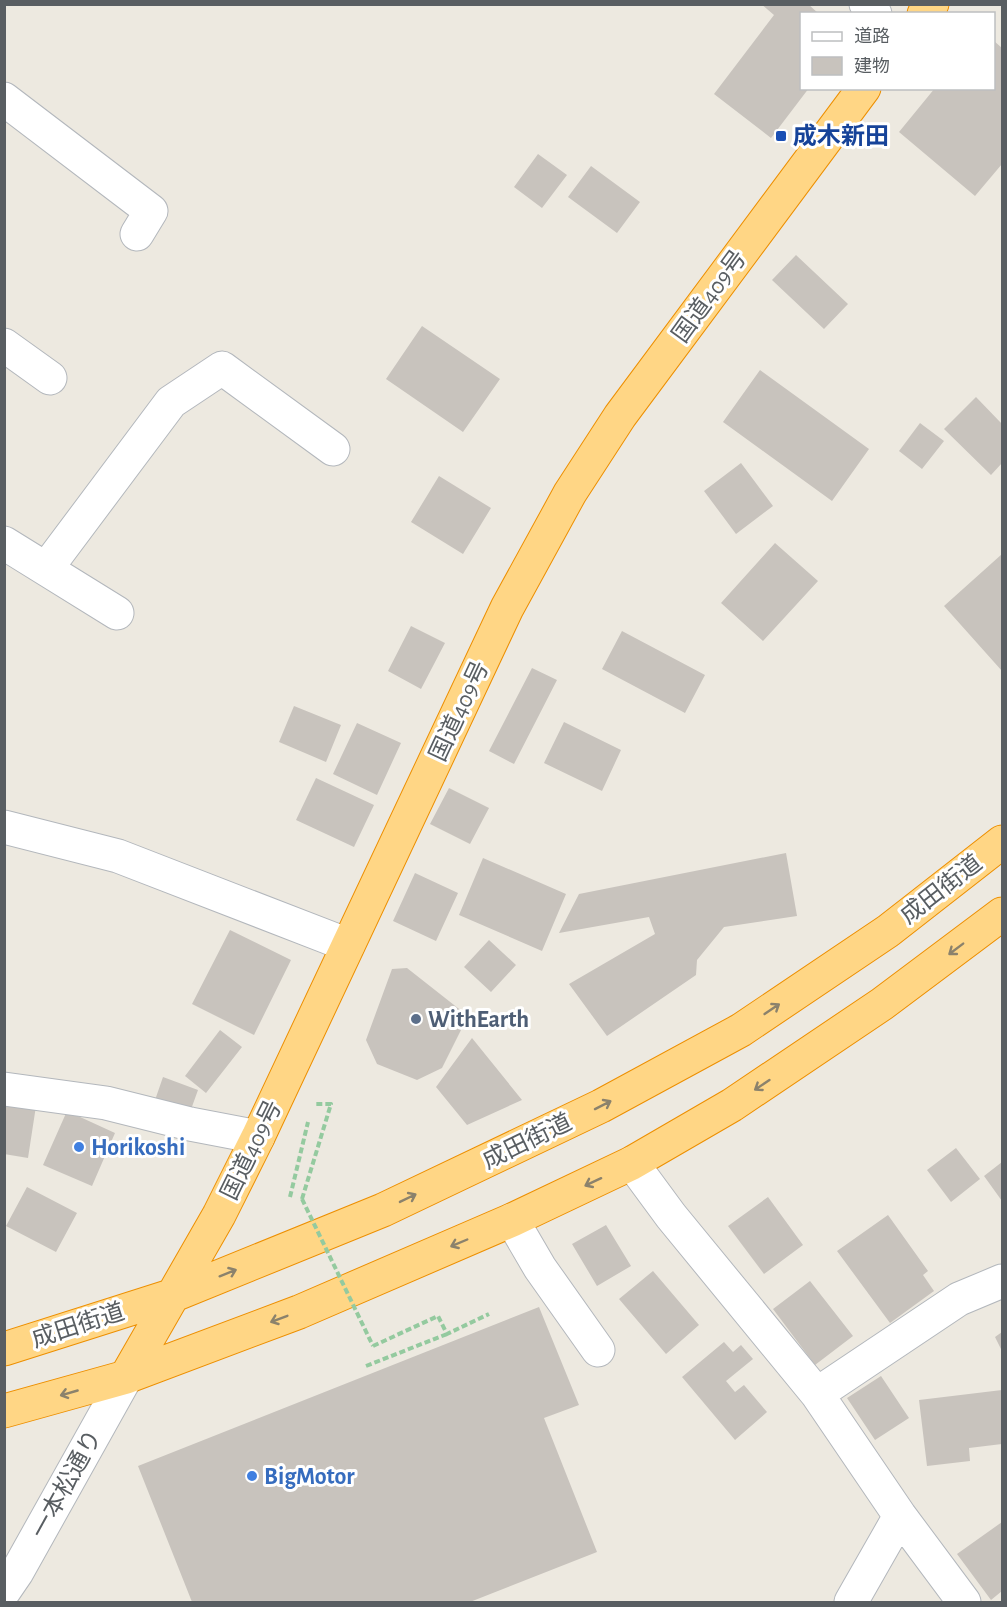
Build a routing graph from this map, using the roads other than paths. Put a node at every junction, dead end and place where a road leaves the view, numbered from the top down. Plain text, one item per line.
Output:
1 (863, 90) edge
2 (4, 99) edge
3 (137, 234) dead end
4 (4, 345) edge
5 (50, 378) dead end
6 (333, 449) dead end
7 (4, 543) edge
8 (46, 569) junction
9 (117, 613) dead end
10 (4, 827) edge
11 (1002, 842) edge
12 (1002, 914) edge
13 (348, 945) junction
14 (4, 1089) edge
15 (258, 1137) junction
16 (632, 1163) junction
17 (512, 1220) junction
18 (1002, 1281) edge
19 (174, 1295) junction
20 (4, 1349) edge
21 (598, 1350) dead end
22 (126, 1377) junction
23 (817, 1394) junction
24 (4, 1411) edge
25 (900, 1516) junction
26 (4, 1591) edge
27 (851, 1602) edge
28 (964, 1602) edge

1 - 13 highway, 国道409号
2 - 3 street
4 - 5 street
6 - 8 street
7 - 8 street
8 - 9 street
10 - 13 street
19 -> 11 highway, 成田街道
12 -> 16 highway
13 - 15 highway, 国道409号
14 - 15 street
15 - 19 highway, 国道409号
16 -> 17 highway
16 - 23 street
17 - 21 street
17 -> 22 highway
18 - 23 street
19 - 20 highway, 成田街道
19 - 22 highway, 国道409号
22 -> 24 highway
22 - 26 street, 一本松通り
23 - 25 street
25 - 27 street
25 - 28 street

